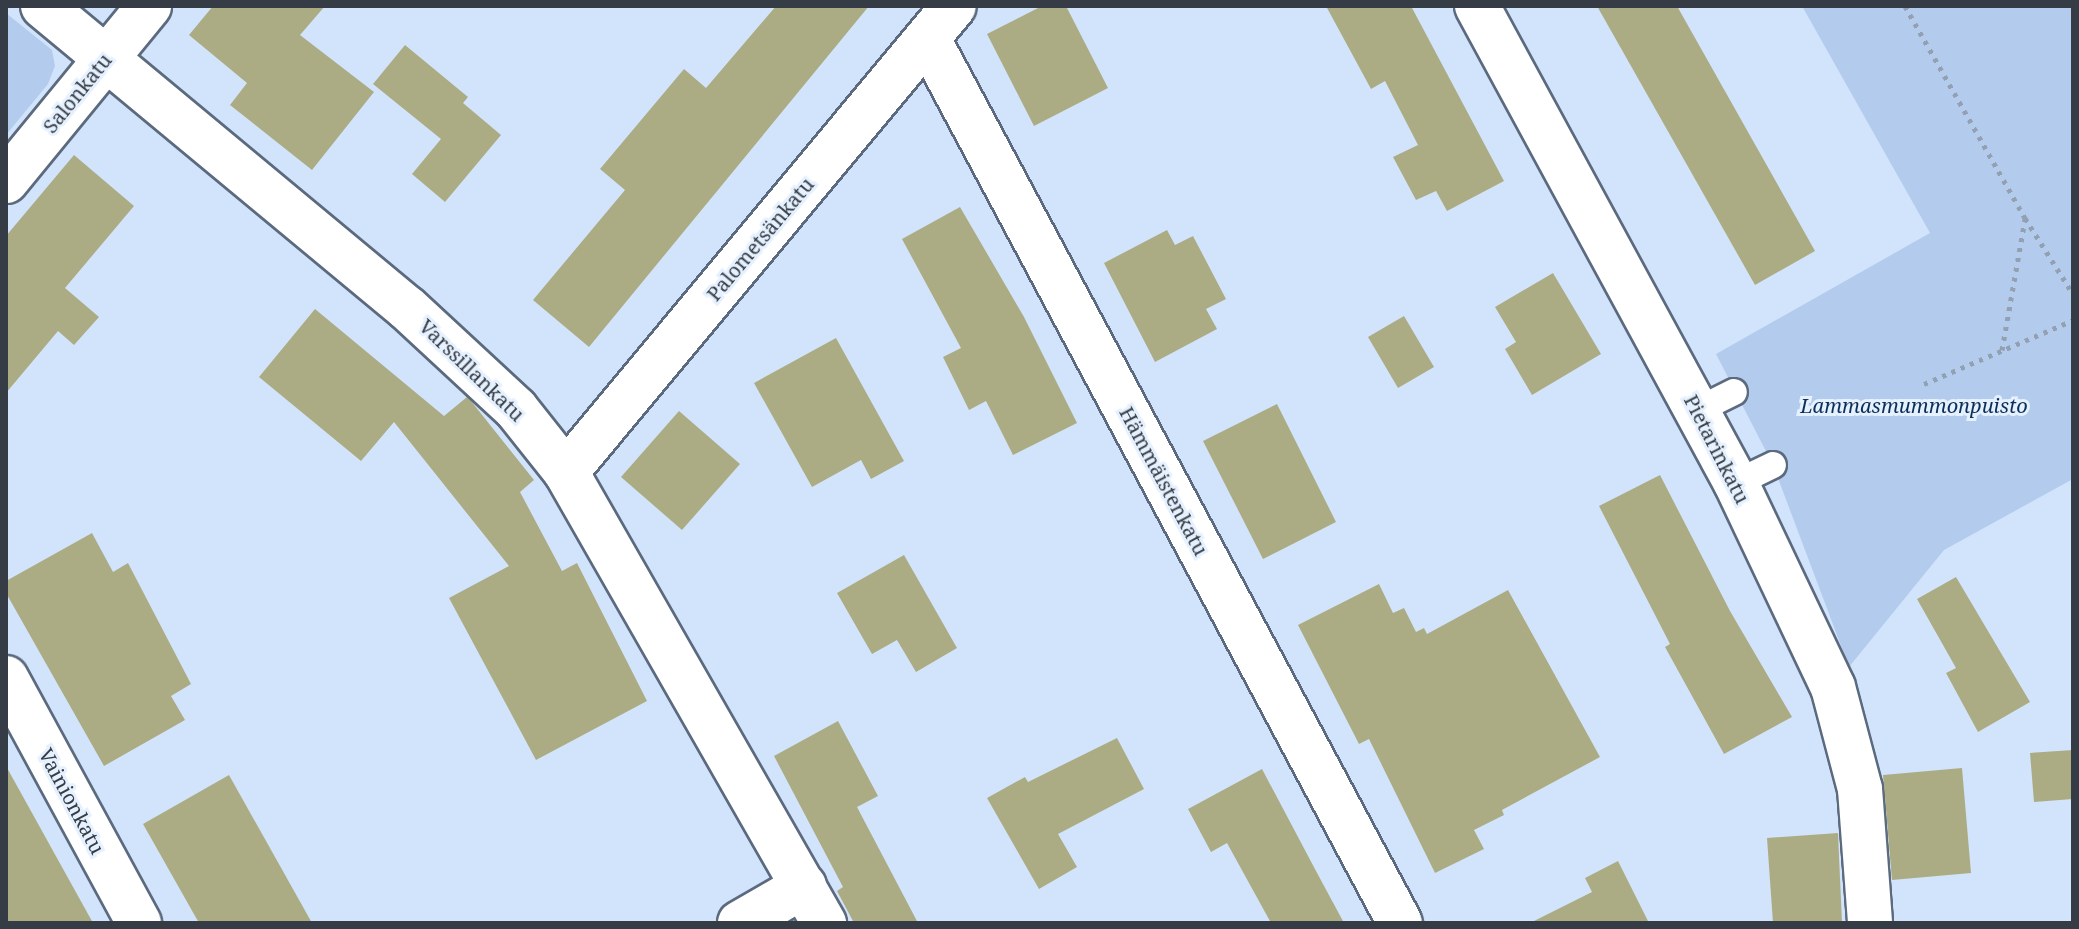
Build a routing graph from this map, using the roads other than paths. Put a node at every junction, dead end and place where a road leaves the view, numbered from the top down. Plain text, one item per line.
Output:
1 (43, 6) edge
2 (149, 6) edge
3 (1477, 6) edge
4 (941, 22) edge
5 (107, 56) junction
6 (6, 181) edge
7 (566, 472) junction
8 (6, 678) edge
9 (814, 904) edge
10 (139, 923) edge
11 (740, 923) edge
12 (1400, 923) edge
13 (1870, 923) edge

1 - 5 street, Varssillankatu
2 - 5 street, Salonkatu
3 - 13 street, Pietarinkatu
4 - 7 street, Palometsänkatu
4 - 12 street, Hämmäistenkatu
5 - 6 street, Salonkatu
5 - 7 street, Varssillankatu
7 - 9 street, Varssillankatu
8 - 10 street, Vainionkatu
9 - 11 street

